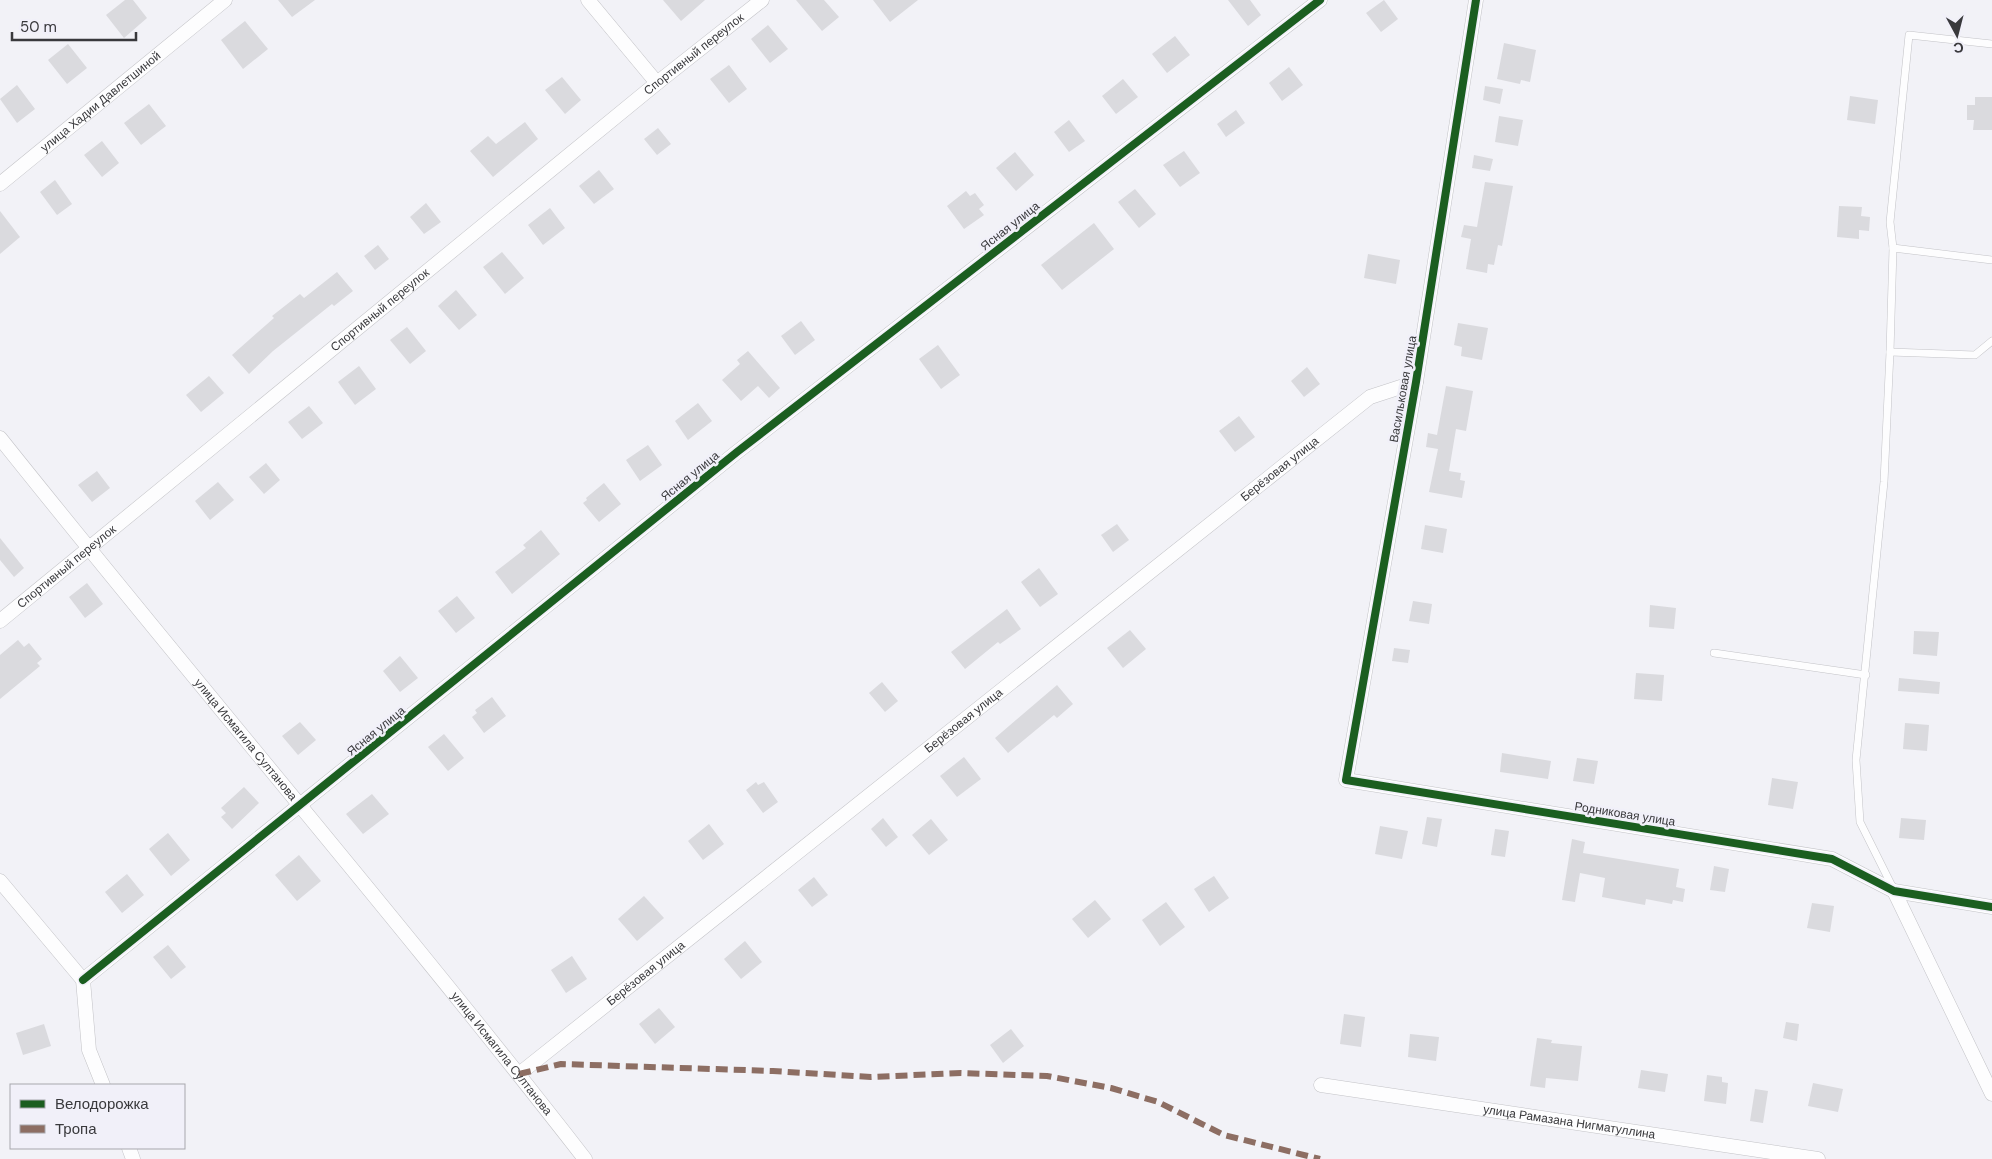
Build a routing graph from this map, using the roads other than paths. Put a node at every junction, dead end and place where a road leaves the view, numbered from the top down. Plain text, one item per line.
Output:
1 (225, 0) edge
2 (588, 0) edge
3 (762, 0) edge
4 (1320, 0) edge
5 (1476, 0) edge
6 (1992, 44) edge
7 (657, 83) junction
8 (0, 184) edge
9 (1892, 248) junction
10 (1992, 260) edge
11 (1992, 340) edge
12 (1890, 352) junction
13 (1416, 382) junction
14 (0, 438) edge
15 (88, 548) junction
16 (0, 621) edge
17 (1714, 653) dead end
18 (1866, 675) junction
19 (1346, 780) joint
20 (302, 806) junction
21 (0, 881) edge
22 (1894, 891) junction
23 (1992, 908) edge
24 (83, 980) junction
25 (519, 1074) junction
26 (103, 1084) edge
27 (1321, 1085) dead end
28 (1992, 1094) edge
29 (585, 1159) edge
30 (1818, 1159) edge

1 - 8 street, улица Хадии Давлетшиной
2 - 7 street
3 - 7 street, Спортивный переулок
4 - 20 street, Ясная улица
5 - 13 street, Васильковая улица
6 - 9 lane
7 - 15 street, Спортивный переулок
9 - 10 lane
9 - 12 lane
11 - 12 lane
12 - 18 lane
13 - 19 street, Васильковая улица
13 - 25 street, Берёзовая улица
14 - 15 street, улица Исмагила Султанова
15 - 16 street, Спортивный переулок
15 - 20 street, улица Исмагила Султанова
17 - 18 lane
18 - 22 lane
19 - 22 street, Родниковая улица
20 - 24 street, Ясная улица
20 - 25 street, улица Исмагила Султанова
21 - 24 street
22 - 23 street, Родниковая улица
22 - 28 street
24 - 26 street
25 - 29 street, улица Исмагила Султанова
27 - 30 street, улица Рамазана Нигматуллина

